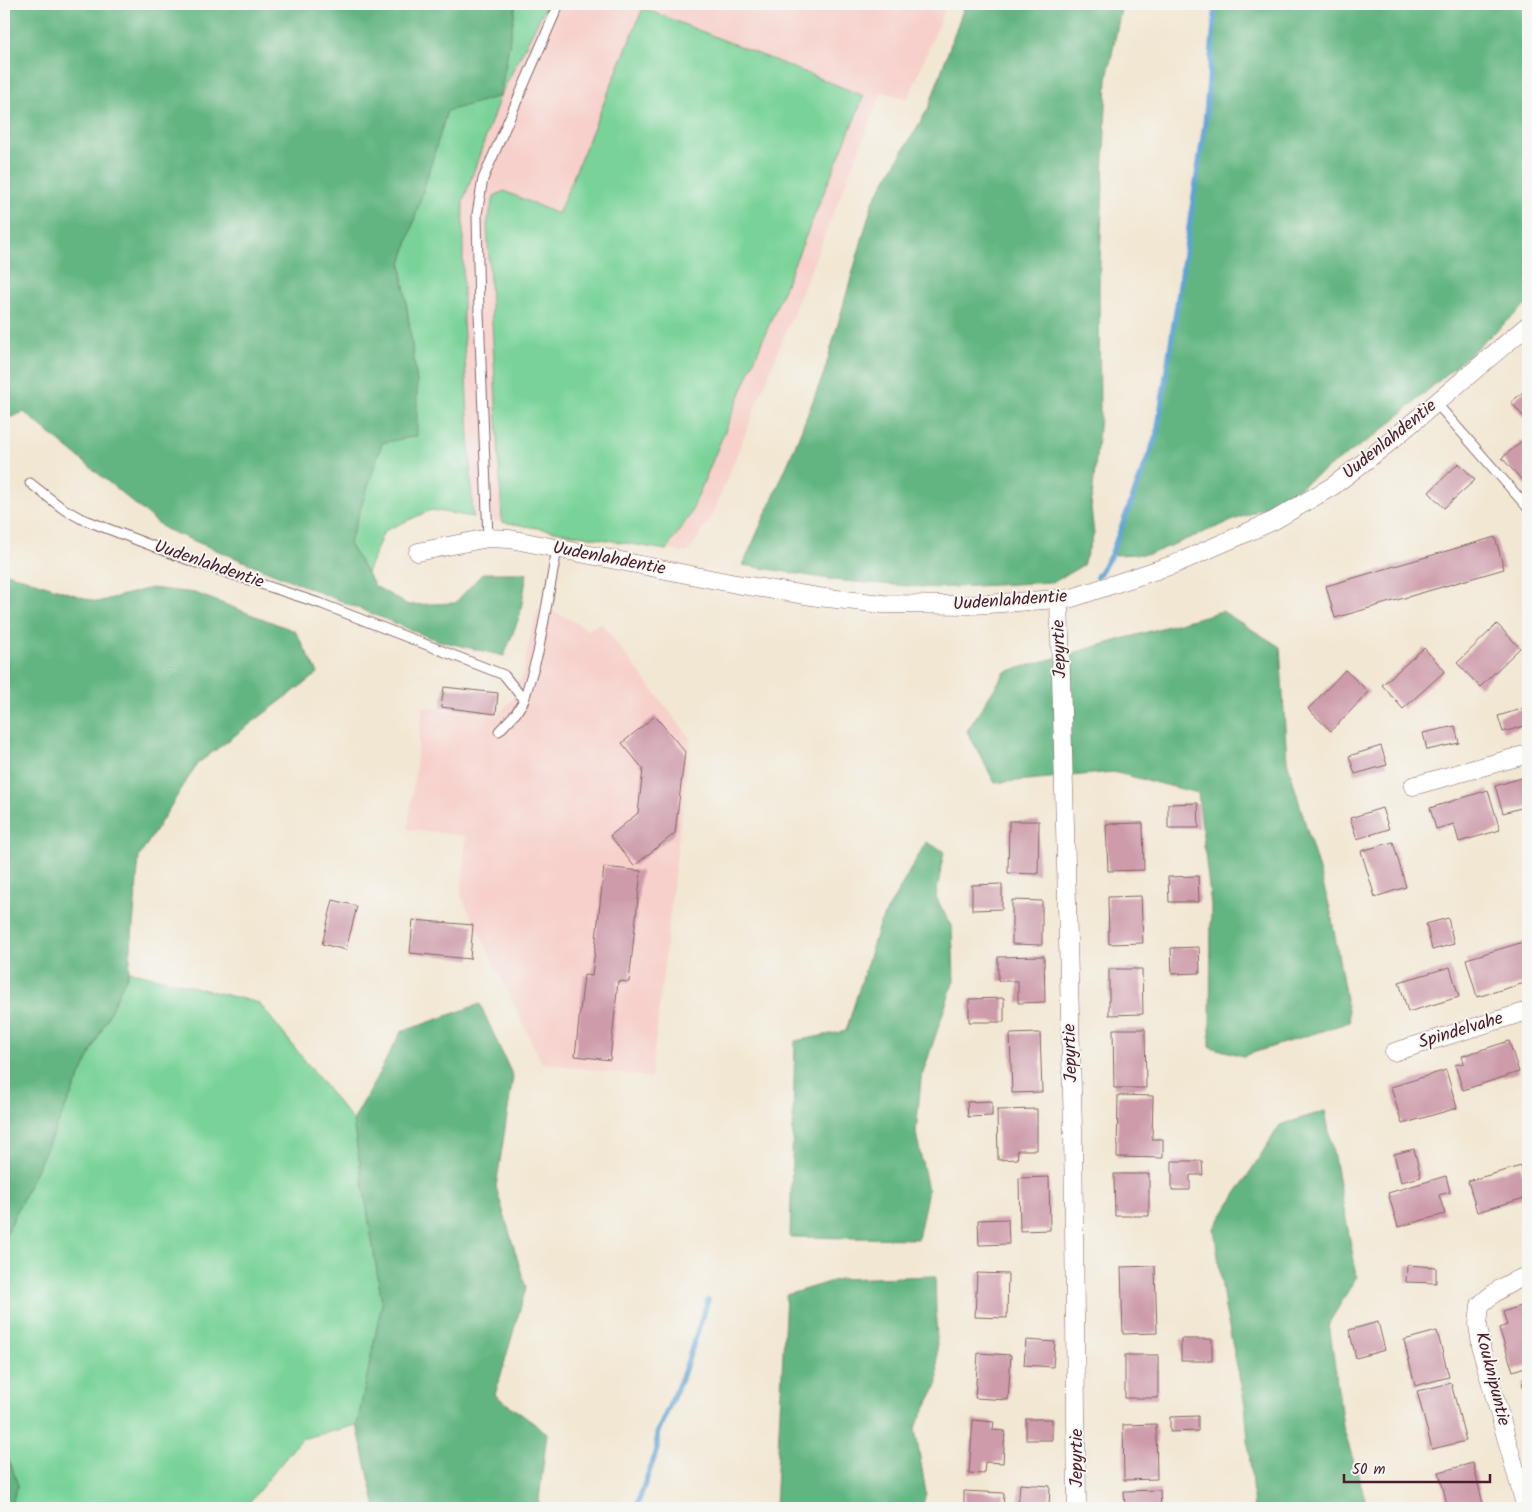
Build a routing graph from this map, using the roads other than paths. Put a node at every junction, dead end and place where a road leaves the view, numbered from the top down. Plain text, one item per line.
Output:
1 (559, 4) edge
2 (1528, 326) edge
3 (1436, 403) junction
4 (30, 483) dead end
5 (1528, 508) edge
6 (488, 538) junction
7 (556, 548) junction
8 (418, 552) dead end
9 (1059, 599) junction
10 (524, 700) junction
11 (499, 731) dead end
12 (1528, 754) edge
13 (1413, 786) dead end
14 (1528, 1011) edge
15 (1394, 1052) dead end
16 (1528, 1276) edge
17 (1077, 1508) edge
18 (1526, 1508) edge

1 - 6 lane
2 - 3 street, Uudenlahdentie
3 - 5 lane
3 - 9 street, Uudenlahdentie
4 - 10 lane, Uudenlahdentie
6 - 7 street, Uudenlahdentie
6 - 8 street, Uudenlahdentie
7 - 9 street, Uudenlahdentie
7 - 10 lane
9 - 17 street, Jepyrtie
10 - 11 lane
12 - 13 street
14 - 15 street, Spindelvahe
16 - 18 street, Kouknipuntie

